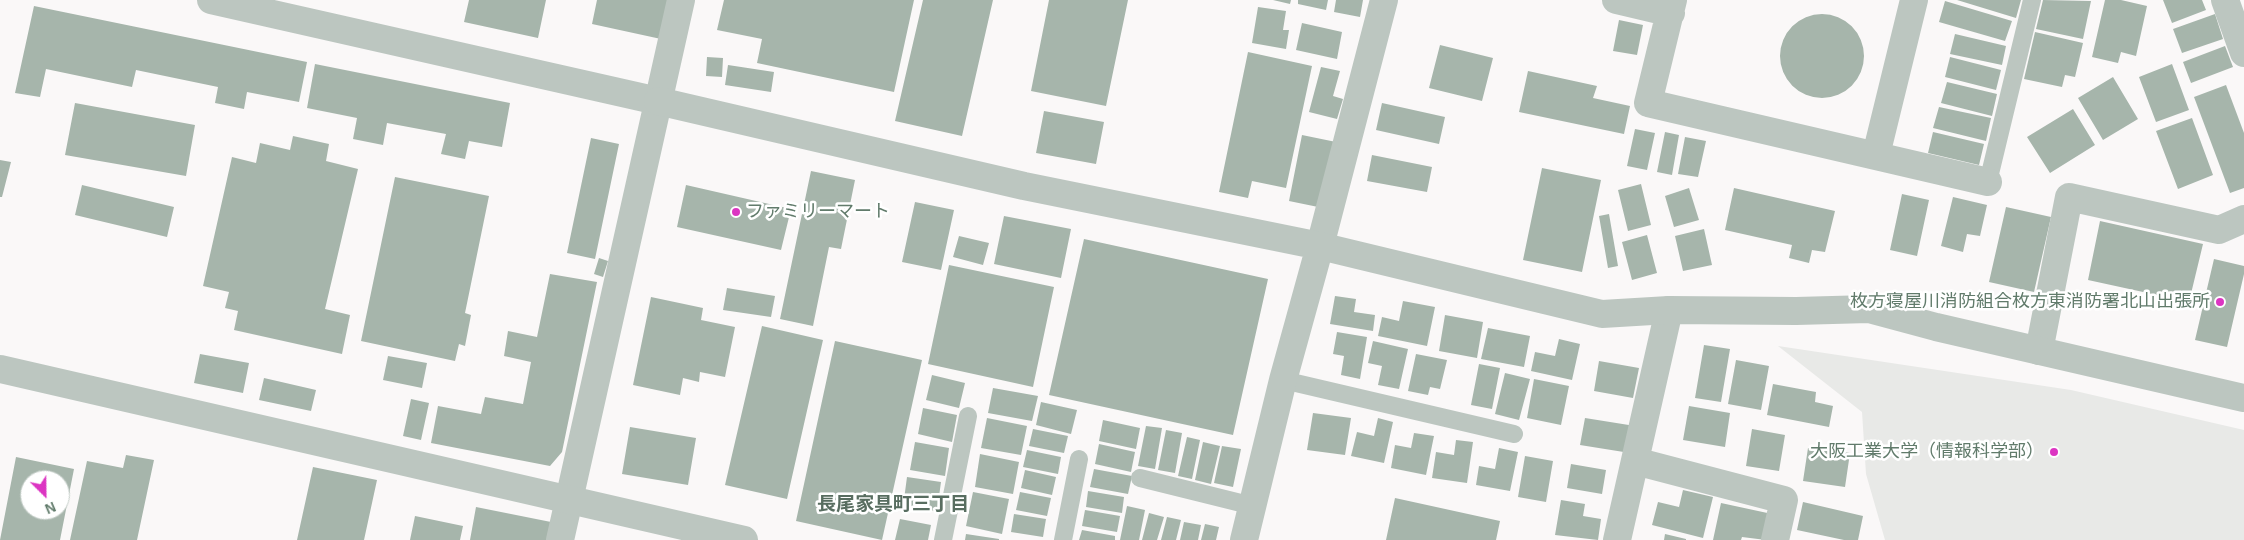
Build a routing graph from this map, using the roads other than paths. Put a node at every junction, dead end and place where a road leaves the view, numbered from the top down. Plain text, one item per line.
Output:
1 (210, 0) edge
2 (680, 0) edge
3 (1384, 0) edge
4 (1616, 0) edge
5 (1914, 0) edge
6 (2032, 0) edge
7 (2225, 0) edge
8 (1672, 6) edge
9 (2244, 53) edge
10 (658, 101) junction
11 (1876, 155) junction
12 (1988, 182) joint
13 (2244, 219) edge
14 (1320, 246) junction
15 (1669, 310) junction
16 (2040, 350) junction
17 (0, 368) edge
18 (1283, 380) junction
19 (2244, 398) edge
20 (968, 416) dead end
21 (1514, 434) dead end
22 (1079, 459) dead end
23 (1635, 461) junction
24 (1140, 478) dead end
25 (568, 500) junction
26 (1252, 506) junction
27 (560, 540) edge
28 (744, 540) edge
29 (943, 540) edge
30 (1063, 540) edge
31 (1244, 540) edge
32 (1617, 540) edge
33 (1775, 540) edge

1 - 10 street
2 - 10 street
3 - 14 street
4 - 8 street
5 - 11 street
6 - 12 lane
7 - 9 street
8 - 11 street
10 - 14 street
10 - 25 street
11 - 12 street
13 - 16 street
14 - 15 street
14 - 18 street
15 - 16 street
15 - 23 street
16 - 19 street
17 - 25 street
18 - 21 lane
18 - 26 street
20 - 29 lane
22 - 30 lane
23 - 32 street
23 - 33 street
24 - 26 lane
25 - 27 street
25 - 28 street
26 - 31 street

